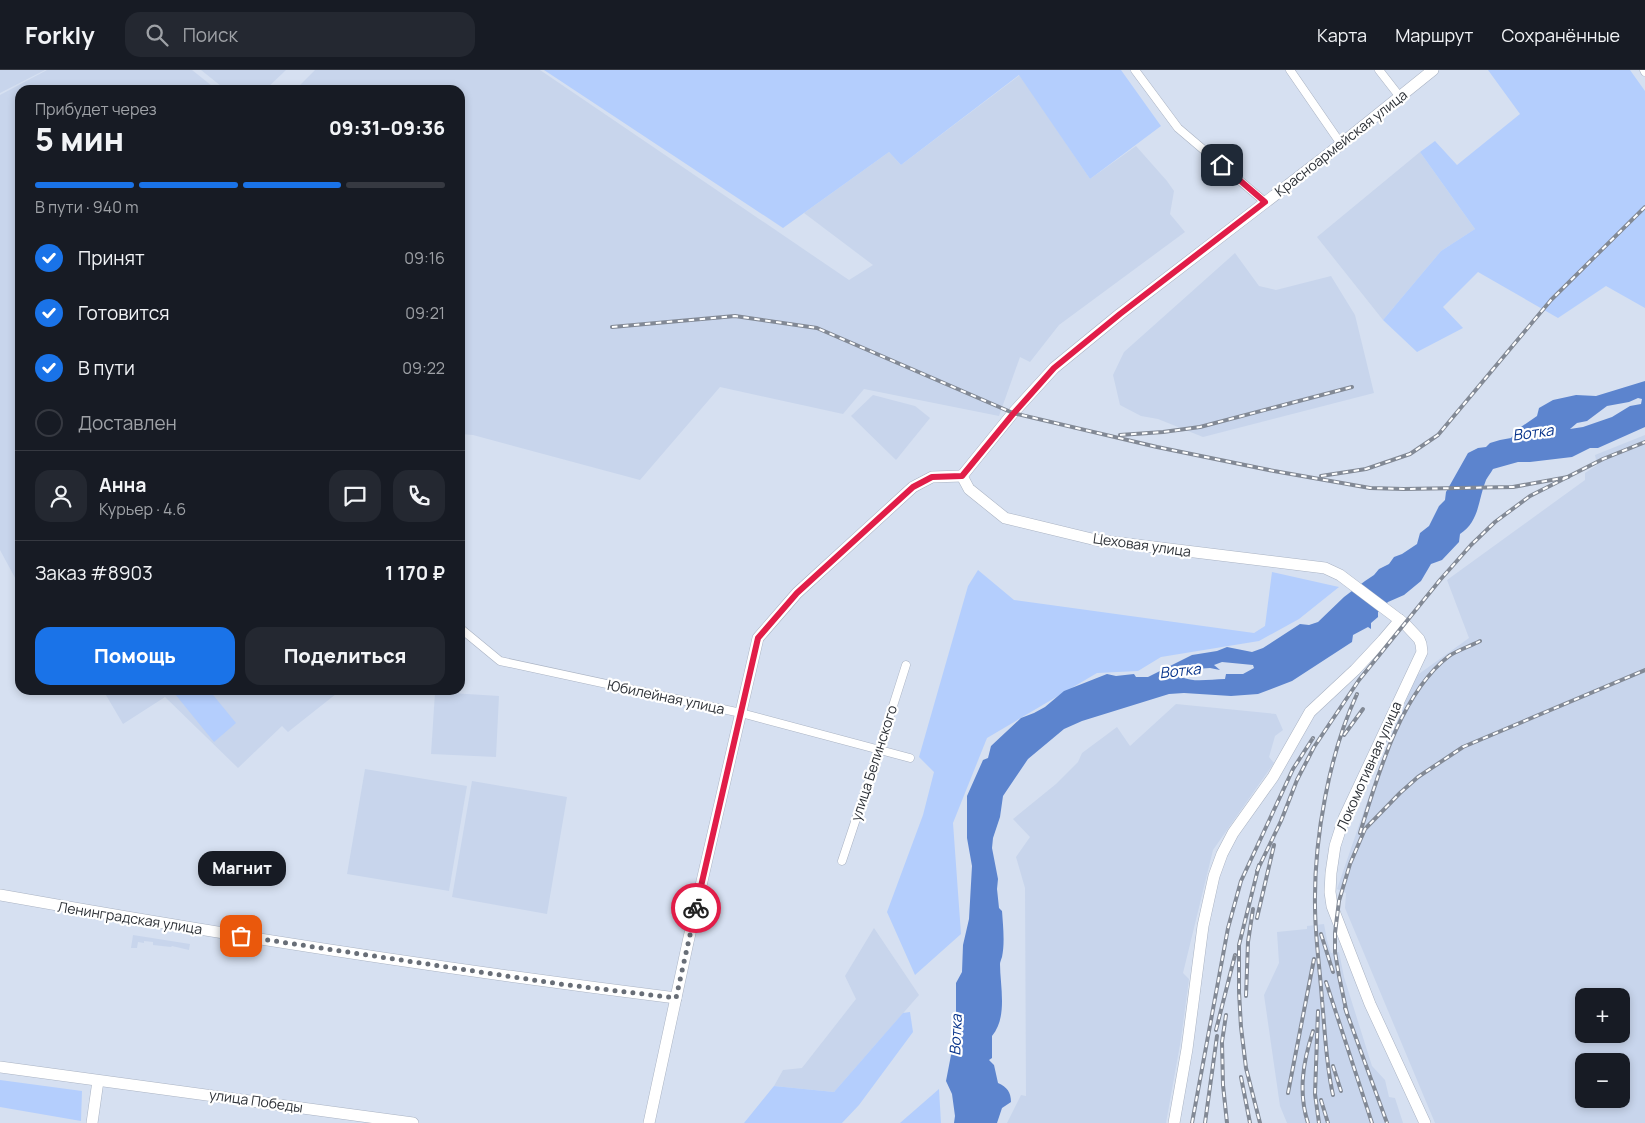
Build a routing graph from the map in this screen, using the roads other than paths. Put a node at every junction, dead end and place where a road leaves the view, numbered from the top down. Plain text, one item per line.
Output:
1 (1135, 70) edge
2 (1290, 70) edge
3 (1379, 70) edge
4 (1433, 70) edge
5 (1400, 97) junction
6 (1341, 144) junction
7 (1265, 202) junction
8 (962, 476) junction
9 (1397, 618) junction
10 (465, 632) edge
11 (906, 664) dead end
12 (741, 713) junction
13 (880, 750) junction
14 (910, 758) dead end
15 (842, 861) dead end
16 (0, 895) edge
17 (676, 998) junction
18 (0, 1067) edge
19 (98, 1081) junction
20 (92, 1123) edge
21 (413, 1123) edge
22 (649, 1123) edge
23 (1174, 1123) edge
24 (1425, 1123) edge

1 - 7 street
2 - 6 street
3 - 5 street
4 - 5 main road, Красноармейская улица
5 - 6 main road, Красноармейская улица
6 - 7 main road, Красноармейская улица
7 - 8 main road, Красноармейская улица
8 - 9 main road, Цеховая улица
8 - 12 main road
9 - 23 main road
9 - 24 main road, Локомотивная улица
10 - 12 street, Юбилейная улица
11 - 13 street, улица Белинского
12 - 13 street, Юбилейная улица
12 - 17 main road
13 - 14 street, Юбилейная улица
13 - 15 street, улица Белинского
16 - 17 main road, Ленинградская улица
17 - 22 main road
18 - 19 main road, улица Победы
19 - 20 main road
19 - 21 main road, улица Победы

